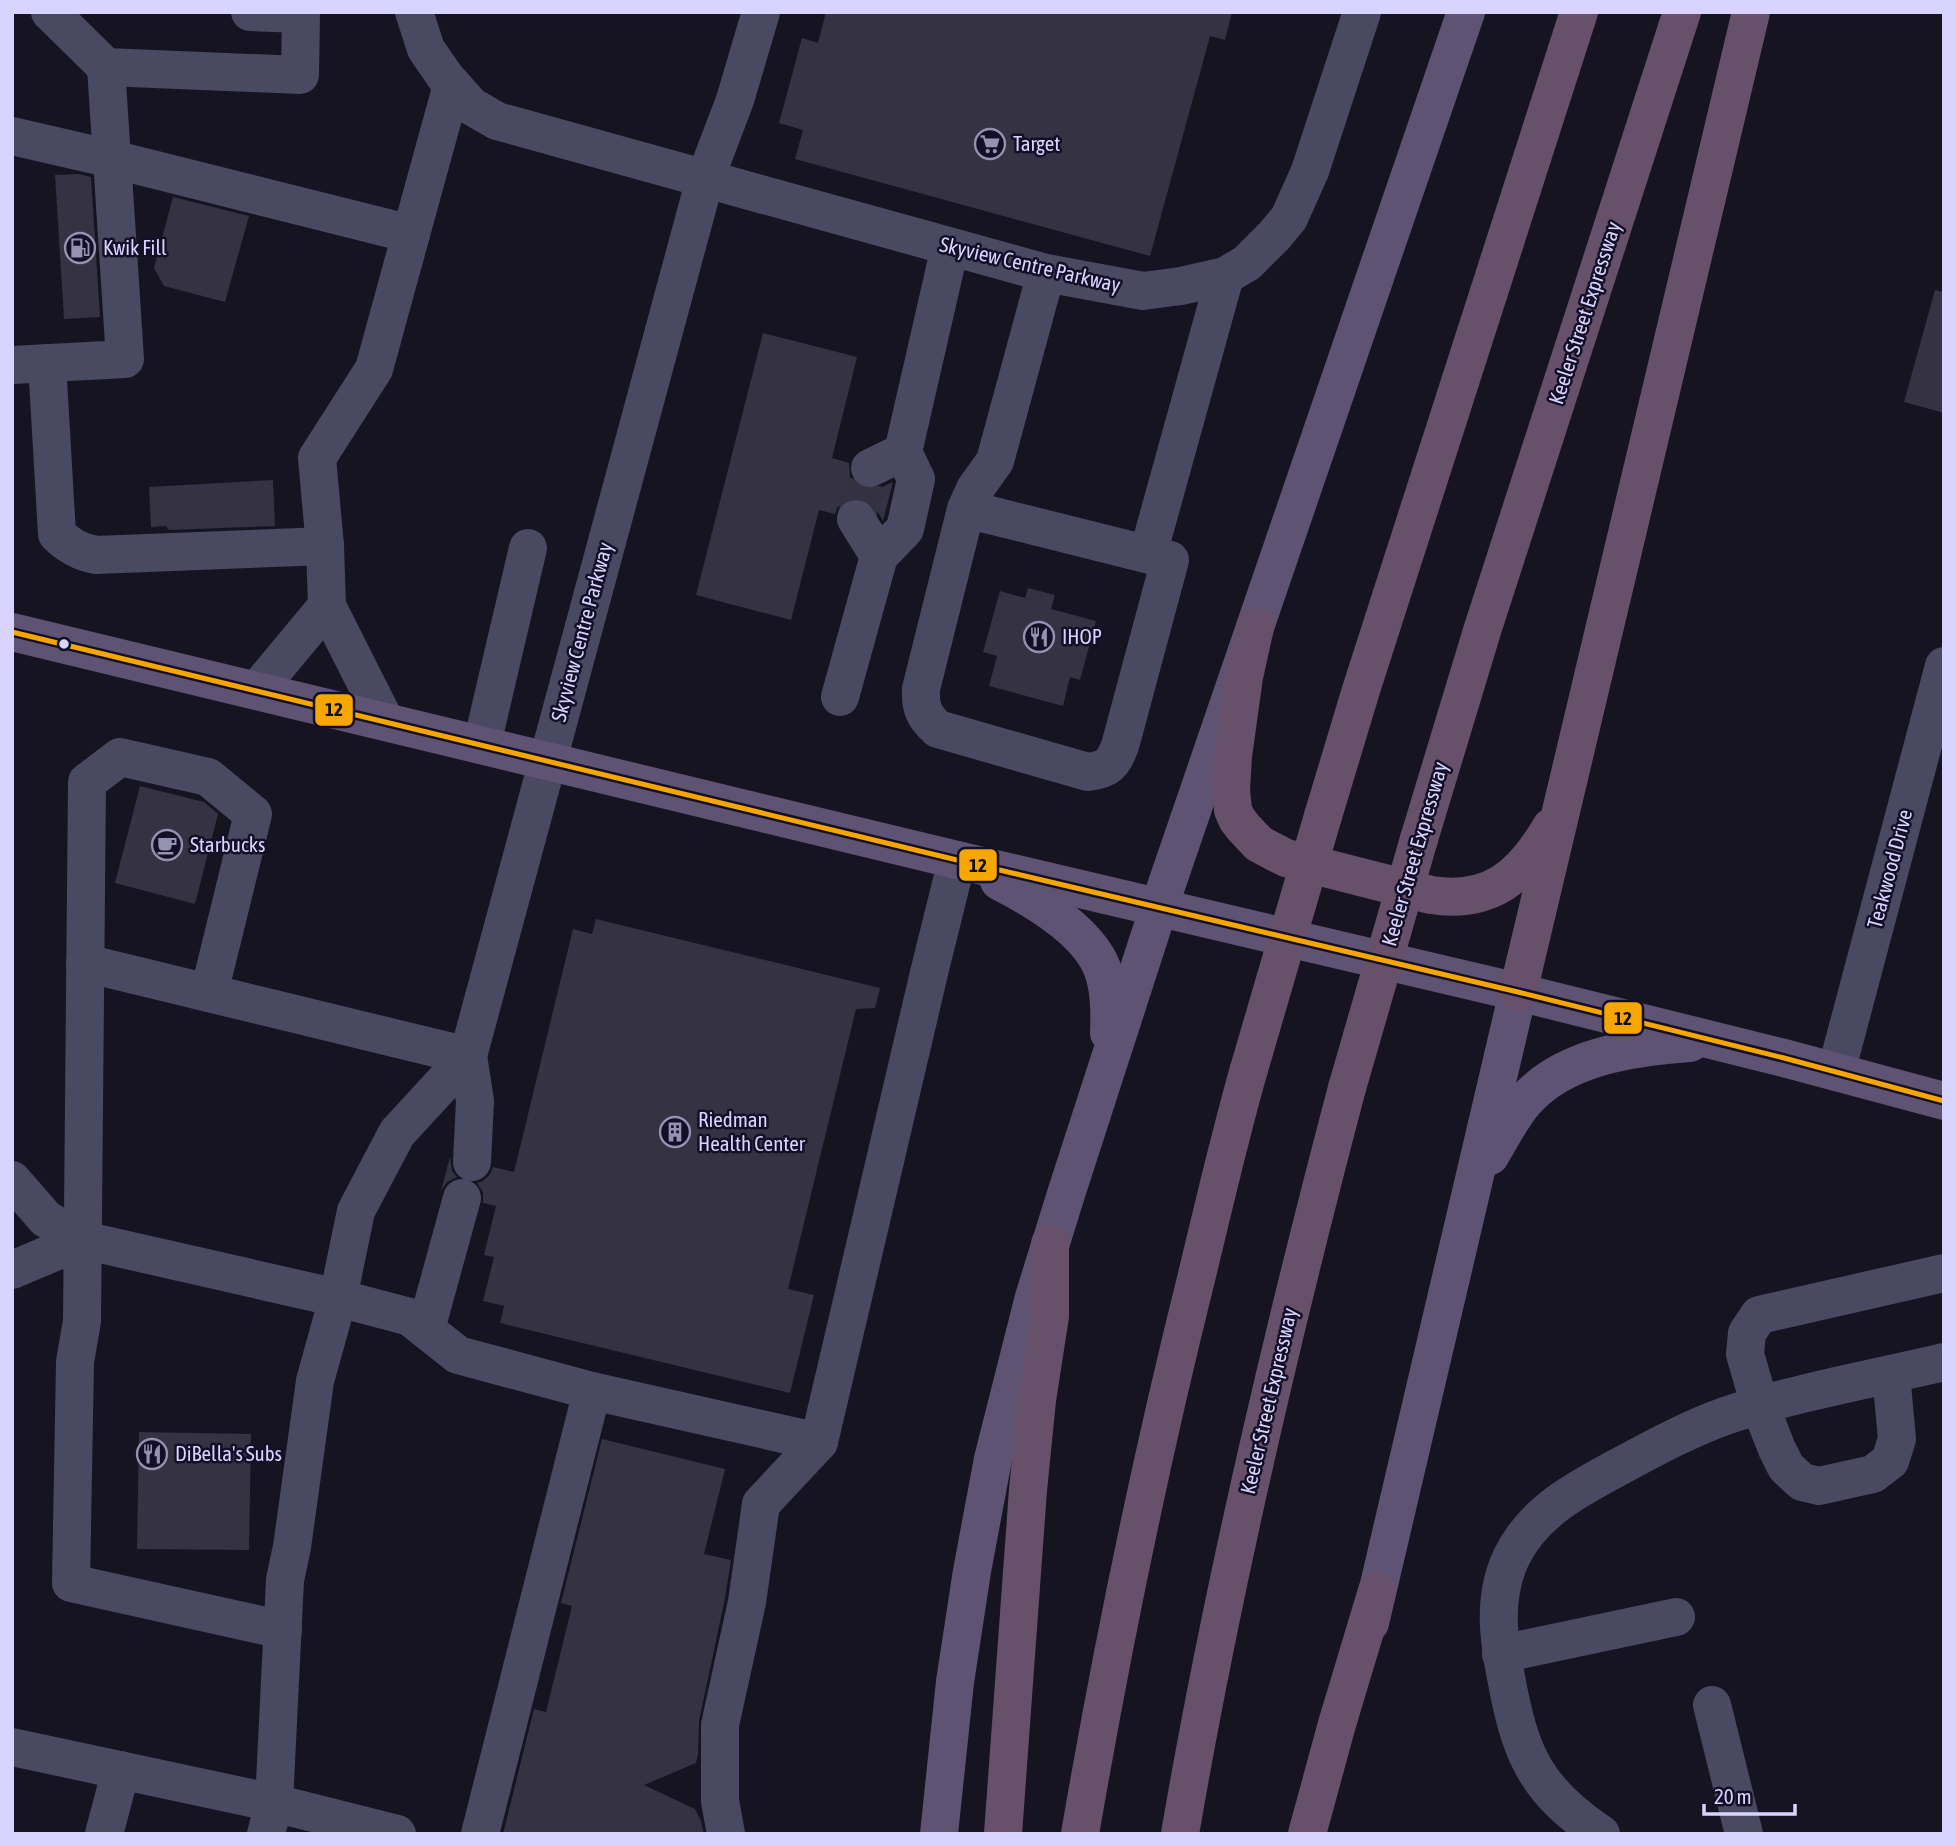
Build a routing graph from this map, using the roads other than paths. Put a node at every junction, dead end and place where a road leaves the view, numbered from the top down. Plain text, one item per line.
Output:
1 (50, 12) edge
2 (250, 12) edge
3 (414, 12) edge
4 (761, 12) edge
5 (1362, 12) edge
6 (1466, 12) edge
7 (1580, 12) edge
8 (1682, 12) edge
9 (1751, 12) edge
10 (301, 13) edge
11 (106, 67) junction
12 (452, 85) junction
13 (12, 136) edge
14 (112, 159) junction
15 (705, 179) junction
16 (411, 234) junction
17 (950, 247) junction
18 (1046, 273) junction
19 (1225, 276) junction
20 (30, 364) edge
21 (966, 509) junction
22 (856, 519) dead end
23 (325, 545) junction
24 (528, 548) dead end
25 (1148, 554) junction
26 (879, 556) junction
27 (327, 606) junction
28 (1255, 627) junction
29 (12, 632) edge
30 (1944, 666) edge
31 (257, 690) junction
32 (840, 696) dead end
33 (386, 721) junction
34 (482, 744) junction
35 (547, 760) junction
36 (1568, 787) junction
37 (957, 860) junction
38 (1159, 907) junction
39 (85, 962) junction
40 (1518, 992) junction
41 (209, 993) junction
42 (1724, 1043) junction
43 (468, 1056) junction
44 (1836, 1072) junction
45 (1104, 1073) junction
46 (1944, 1101) edge
47 (12, 1180) edge
48 (1470, 1199) junction
49 (83, 1240) junction
50 (1050, 1244) junction
51 (12, 1270) edge
52 (1944, 1273) edge
53 (338, 1298) junction
54 (426, 1329) junction
55 (1944, 1362) edge
56 (1891, 1374) junction
57 (592, 1391) junction
58 (1760, 1406) junction
59 (819, 1442) junction
60 (1377, 1591) junction
61 (1676, 1617) dead end
62 (283, 1630) junction
63 (1501, 1654) junction
64 (1712, 1705) dead end
65 (12, 1747) edge
66 (121, 1770) junction
67 (270, 1818) edge
68 (104, 1834) edge
69 (397, 1834) edge
70 (480, 1834) edge
71 (726, 1834) edge
72 (939, 1834) edge
73 (1003, 1834) edge
74 (1080, 1834) edge
75 (1180, 1834) edge
76 (1307, 1834) edge
77 (1325, 1834) edge
78 (1601, 1834) edge
79 (1744, 1834) edge

1 - 11 street
2 - 10 street
3 - 12 street, Skyview Centre Parkway
4 - 15 street
5 - 19 street, Skyview Centre Parkway
6 - 28 main road
7 - 74 highway, bridge
8 - 75 highway, Keeler Street Expressway, bridge
9 - 36 highway
10 - 11 street
11 - 14 street
12 - 15 street, Skyview Centre Parkway
12 - 16 street
13 - 14 street
14 - 16 street
14 - 20 street
15 - 17 street, Skyview Centre Parkway
15 - 35 street, Skyview Centre Parkway
16 - 23 street
17 - 18 street, Skyview Centre Parkway
17 - 26 street
18 - 19 street, Skyview Centre Parkway
18 - 21 street
19 - 25 street
20 - 23 street
21 - 25 street
21 - 25 street
22 - 26 street
23 - 27 street
24 - 34 street
26 - 32 street
27 - 31 street
27 - 33 street
28 - 36 highway
28 - 38 main road
29 - 31 main road
30 - 44 street, Teakwood Drive
31 - 33 main road
33 - 34 main road
34 - 35 main road
35 - 37 main road
35 - 43 street, Skyview Centre Parkway
36 - 40 highway
37 - 38 main road
37 - 45 main road
37 - 59 street
38 - 40 main road
38 - 45 main road
39 - 41 street
39 - 41 street
39 - 49 street
40 - 42 main road
40 - 48 main road
41 - 43 street
42 - 44 main road
42 - 48 main road
43 - 53 street
43 - 54 street
44 - 46 main road
45 - 50 main road
47 - 49 street
48 - 60 main road
49 - 51 street
49 - 53 street
49 - 62 street
50 - 72 main road
50 - 73 highway
52 - 58 street
53 - 54 street
53 - 62 street
54 - 57 street
55 - 56 street
56 - 58 street
56 - 58 street
57 - 59 street
57 - 70 street
58 - 63 street
59 - 71 street
60 - 76 highway
60 - 77 main road
61 - 63 street
62 - 67 street
63 - 78 street
64 - 79 street
65 - 66 street
66 - 67 street
66 - 68 street
67 - 69 street

